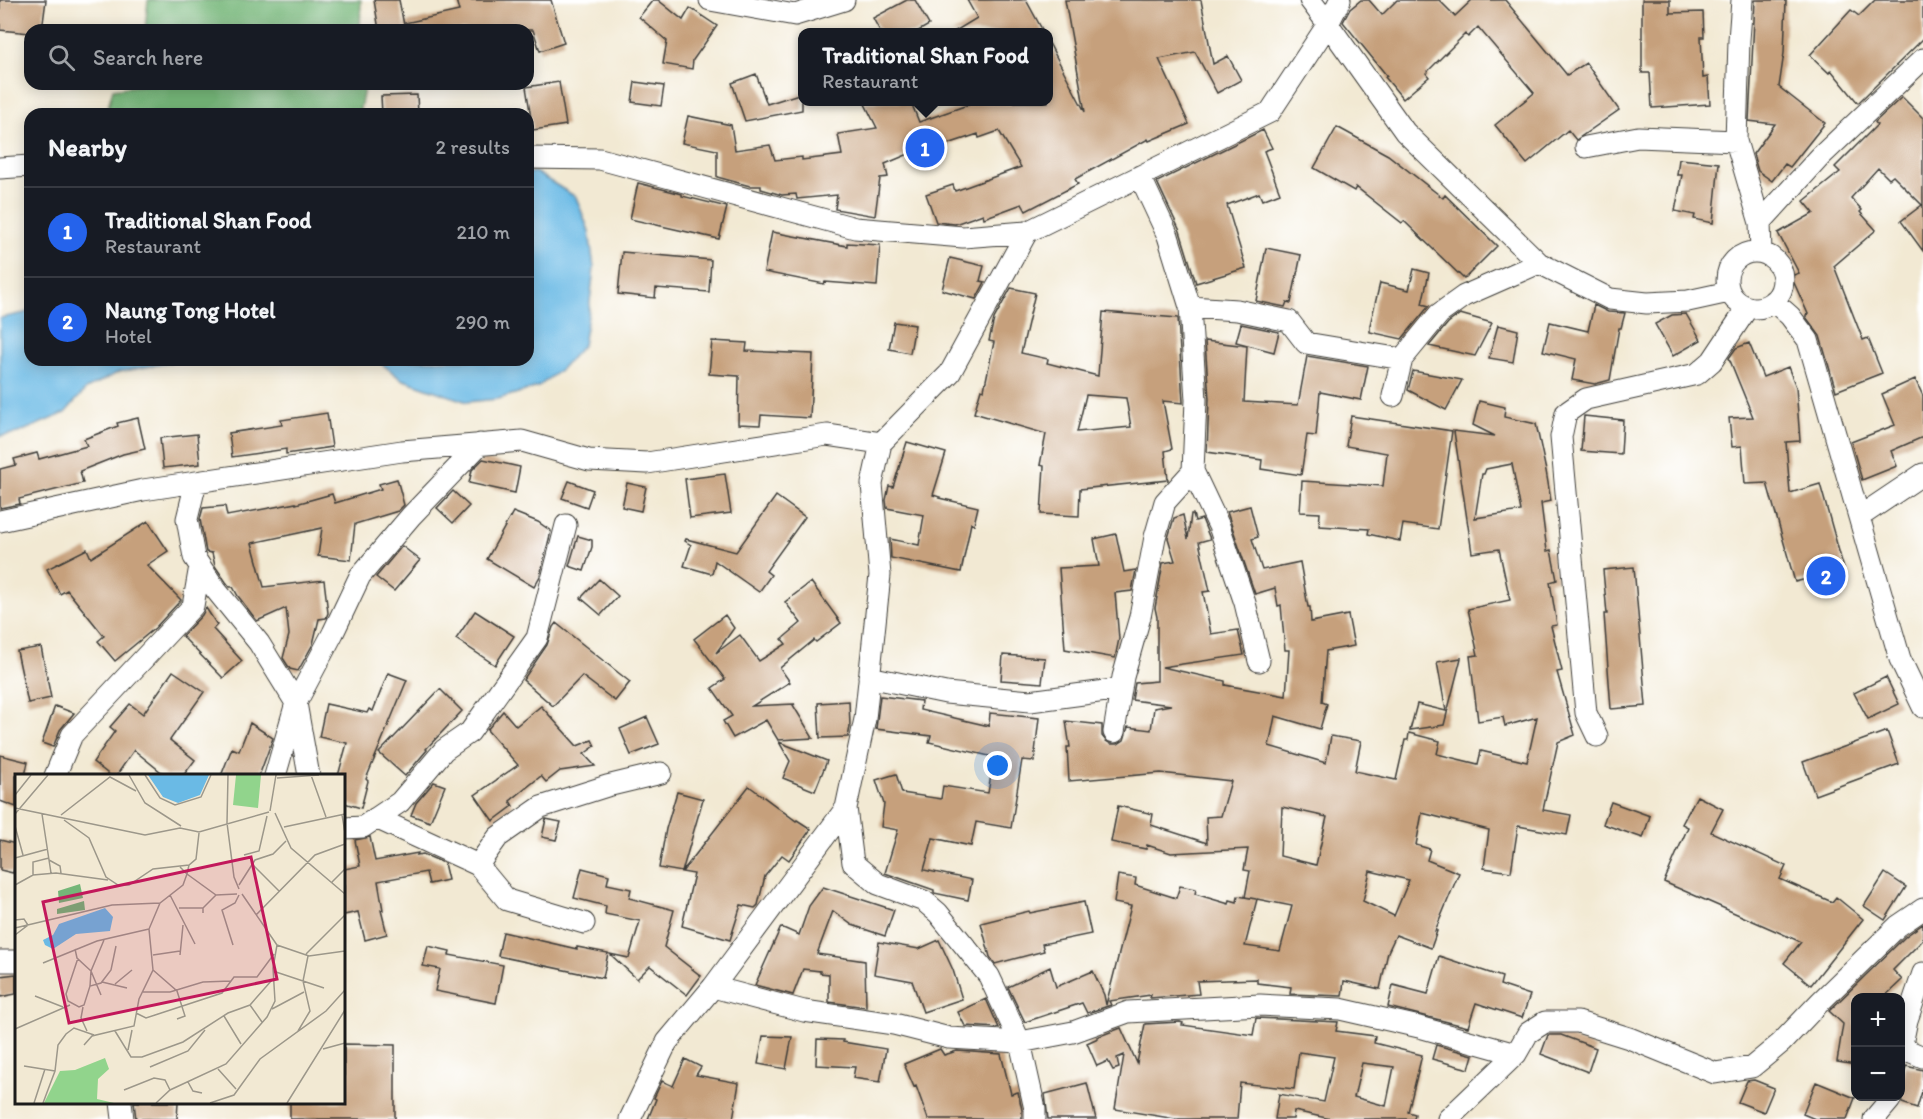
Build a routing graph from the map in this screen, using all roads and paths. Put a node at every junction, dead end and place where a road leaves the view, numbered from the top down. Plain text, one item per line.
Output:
1 (710, 0) edge
2 (843, 0) edge
3 (1310, 0) edge
4 (1340, 0) edge
5 (1742, 0) edge
6 (1328, 24) junction
7 (1921, 64) edge
8 (1736, 141) junction
9 (1586, 147) dead end
10 (534, 158) edge
11 (24, 166) edge
12 (0, 168) edge
13 (1140, 176) junction
14 (1760, 223) junction
15 (1027, 232) junction
16 (1761, 252) junction
17 (1539, 263) junction
18 (1729, 292) junction
19 (1773, 301) junction
20 (1190, 307) junction
21 (1748, 307) junction
22 (1402, 359) junction
23 (1393, 396) dead end
24 (881, 443) junction
25 (480, 444) junction
26 (1193, 471) junction
27 (1923, 474) edge
28 (195, 482) junction
29 (1859, 517) junction
30 (0, 520) edge
31 (566, 525) dead end
32 (200, 566) junction
33 (1259, 662) dead end
34 (869, 676) junction
35 (1121, 689) junction
36 (296, 703) junction
37 (1923, 707) edge
38 (1114, 732) dead end
39 (1597, 736) dead end
40 (661, 773) dead end
41 (56, 774) edge
42 (276, 774) edge
43 (309, 774) edge
44 (846, 808) junction
45 (376, 818) junction
46 (345, 828) edge
47 (478, 865) junction
48 (1923, 909) edge
49 (584, 923) dead end
50 (1923, 973) edge
51 (713, 987) junction
52 (1020, 1042) junction
53 (1902, 1047) edge
54 (1905, 1052) edge
55 (1516, 1054) junction
56 (1923, 1057) edge
57 (121, 1104) edge
58 (1889, 1105) edge
59 (123, 1119) edge
60 (630, 1119) edge
61 (1035, 1119) edge
62 (1448, 1119) edge
63 (1874, 1119) edge

1 - 2 street
3 - 6 street
4 - 6 street
5 - 8 street
6 - 13 street
6 - 17 street
7 - 14 street
8 - 9 street
8 - 14 street
10 - 15 street
11 - 12 street
13 - 15 street
13 - 20 street
14 - 16 street
15 - 24 street
16 - 18 street
16 - 19 street
17 - 18 street
17 - 22 street
18 - 21 street
19 - 21 street
19 - 29 street
20 - 22 street
20 - 26 street
21 - 39 street
22 - 23 street
24 - 25 street
24 - 34 street
25 - 28 street
25 - 36 street
26 - 33 street
26 - 35 street
27 - 29 street
28 - 30 street
28 - 32 street
29 - 37 street
31 - 45 street
32 - 36 street
32 - 41 street
34 - 35 street
34 - 44 street
35 - 38 street
36 - 42 street
36 - 43 street
40 - 47 street
44 - 51 street
44 - 52 street
45 - 46 street
45 - 47 street
47 - 49 street
48 - 55 street
50 - 53 street
51 - 52 street
51 - 60 street
52 - 55 street
52 - 61 street
54 - 56 street
55 - 62 street
57 - 59 street
58 - 63 street

